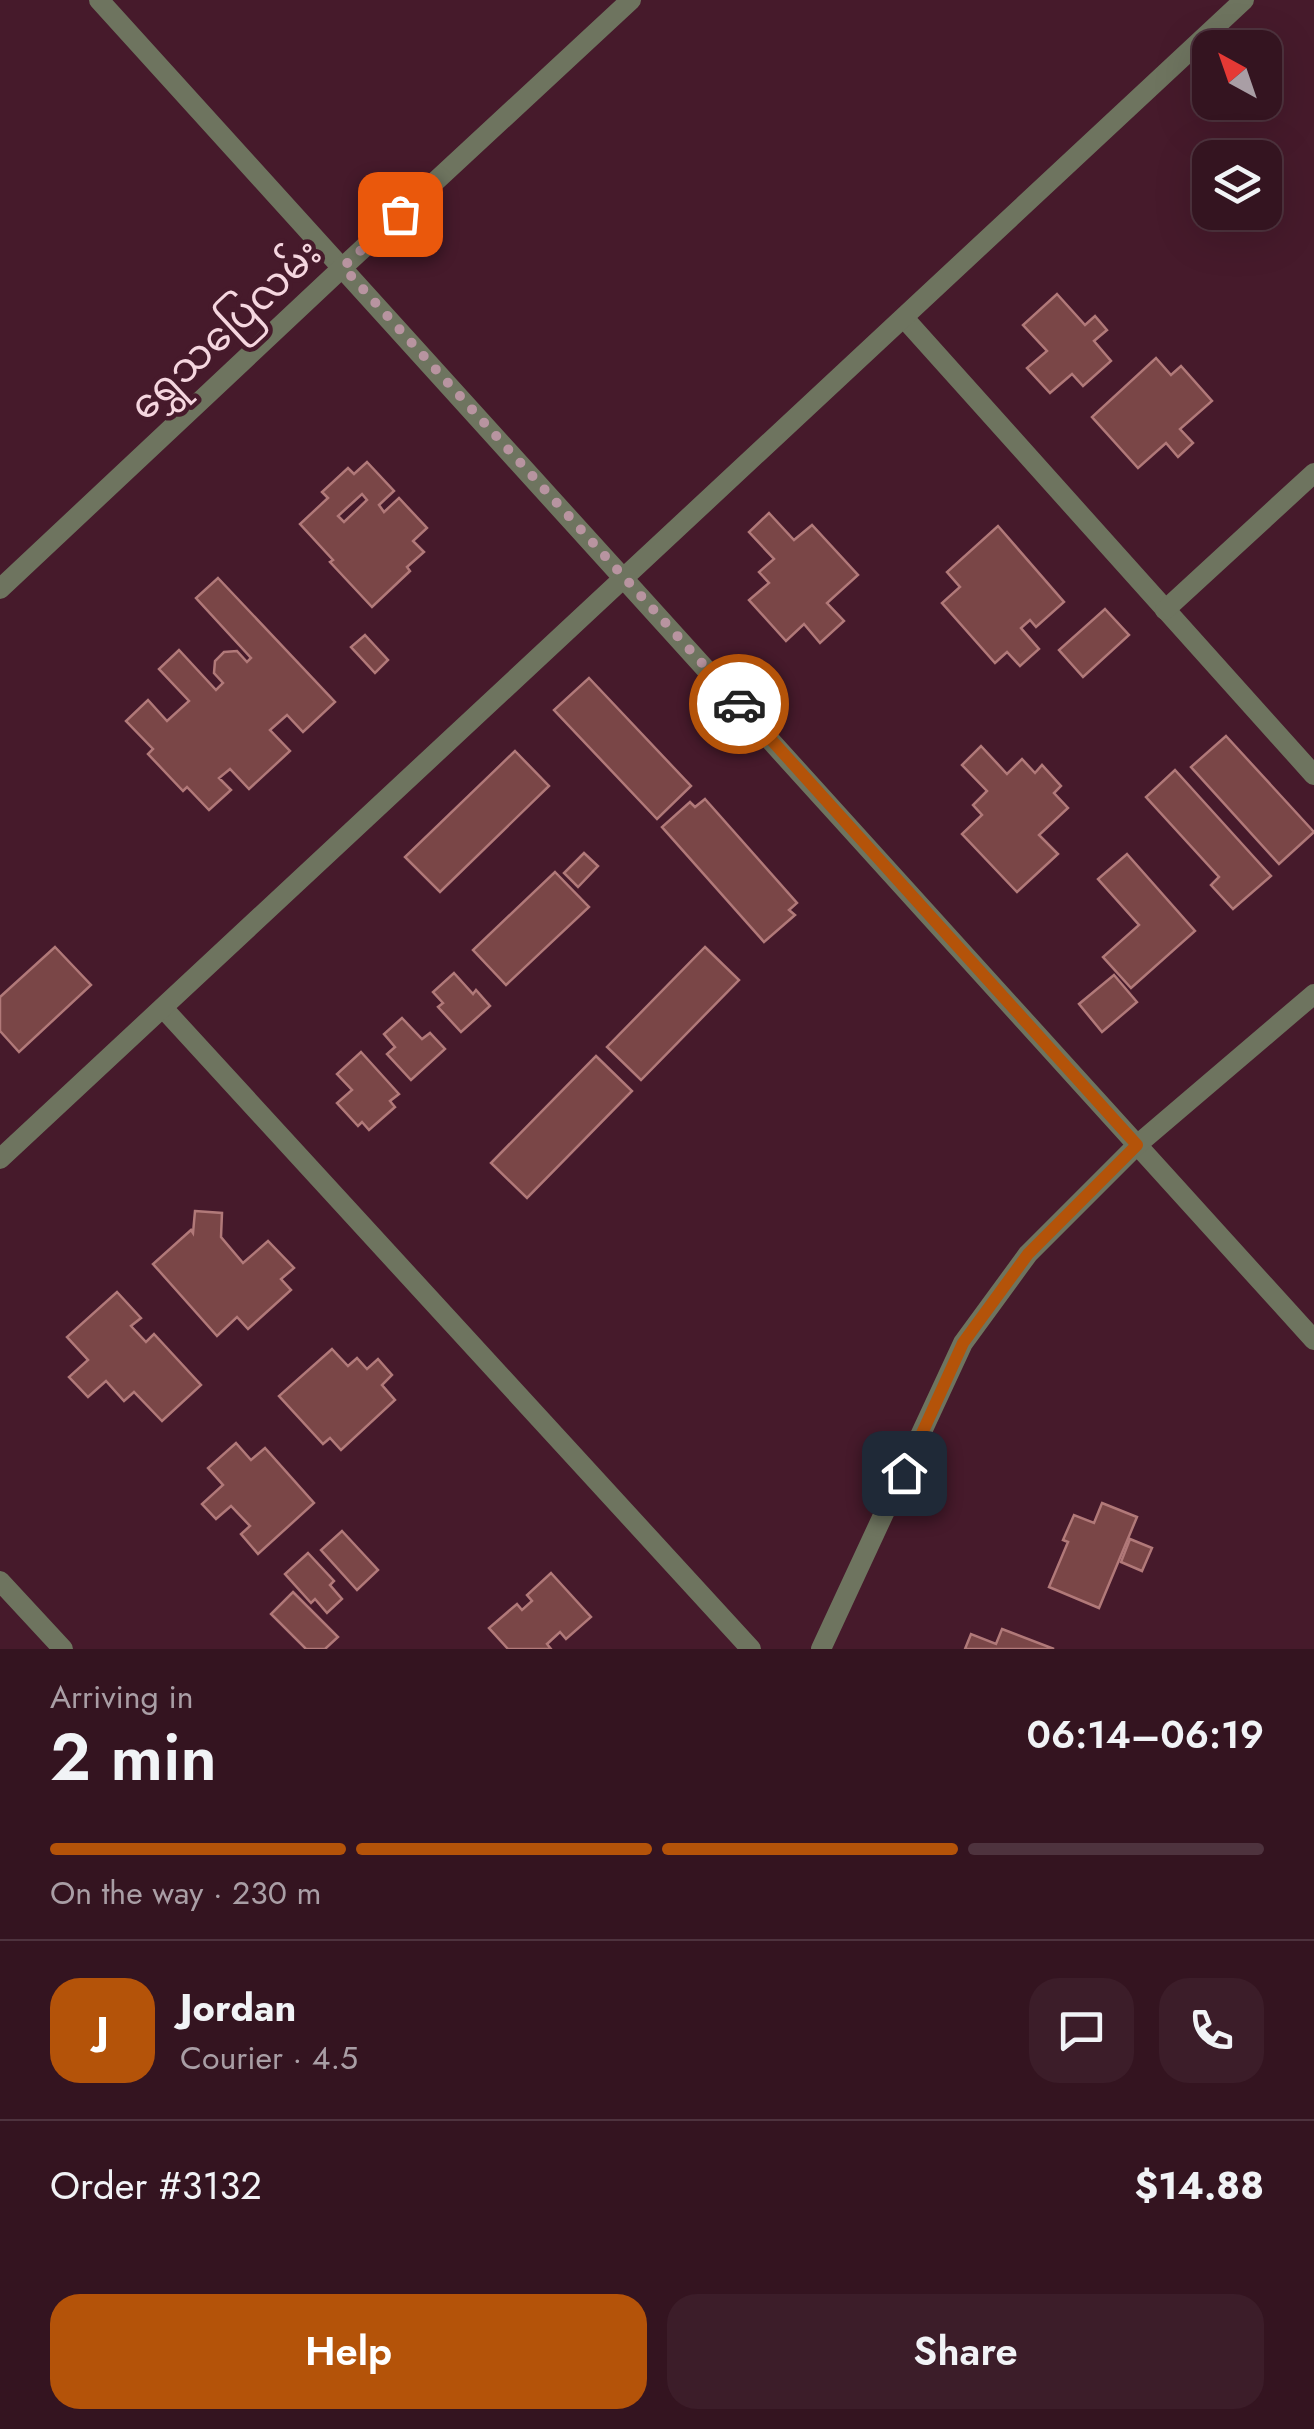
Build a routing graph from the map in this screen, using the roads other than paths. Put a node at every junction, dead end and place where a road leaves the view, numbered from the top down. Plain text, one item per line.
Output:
1 (99, 0) edge
2 (632, 0) edge
3 (1244, 0) edge
4 (343, 267) junction
5 (904, 318) junction
6 (1314, 473) edge
7 (624, 578) junction
8 (0, 589) edge
9 (1166, 610) junction
10 (1314, 775) edge
11 (1314, 994) edge
12 (163, 1008) junction
13 (1137, 1145) junction
14 (0, 1160) edge
15 (1314, 1340) edge
16 (0, 1581) edge
17 (63, 1649) edge
18 (751, 1649) edge
19 (821, 1649) edge

1 - 4 street
2 - 4 street, ရွှေသပြေလမ်း
3 - 5 street
4 - 7 street
4 - 8 street, ရွှေသပြေလမ်း
5 - 7 street
5 - 9 street
6 - 9 street
7 - 12 street
7 - 13 street
9 - 10 street
11 - 13 street
12 - 14 street
12 - 18 street
13 - 15 street
13 - 19 street
16 - 17 street

